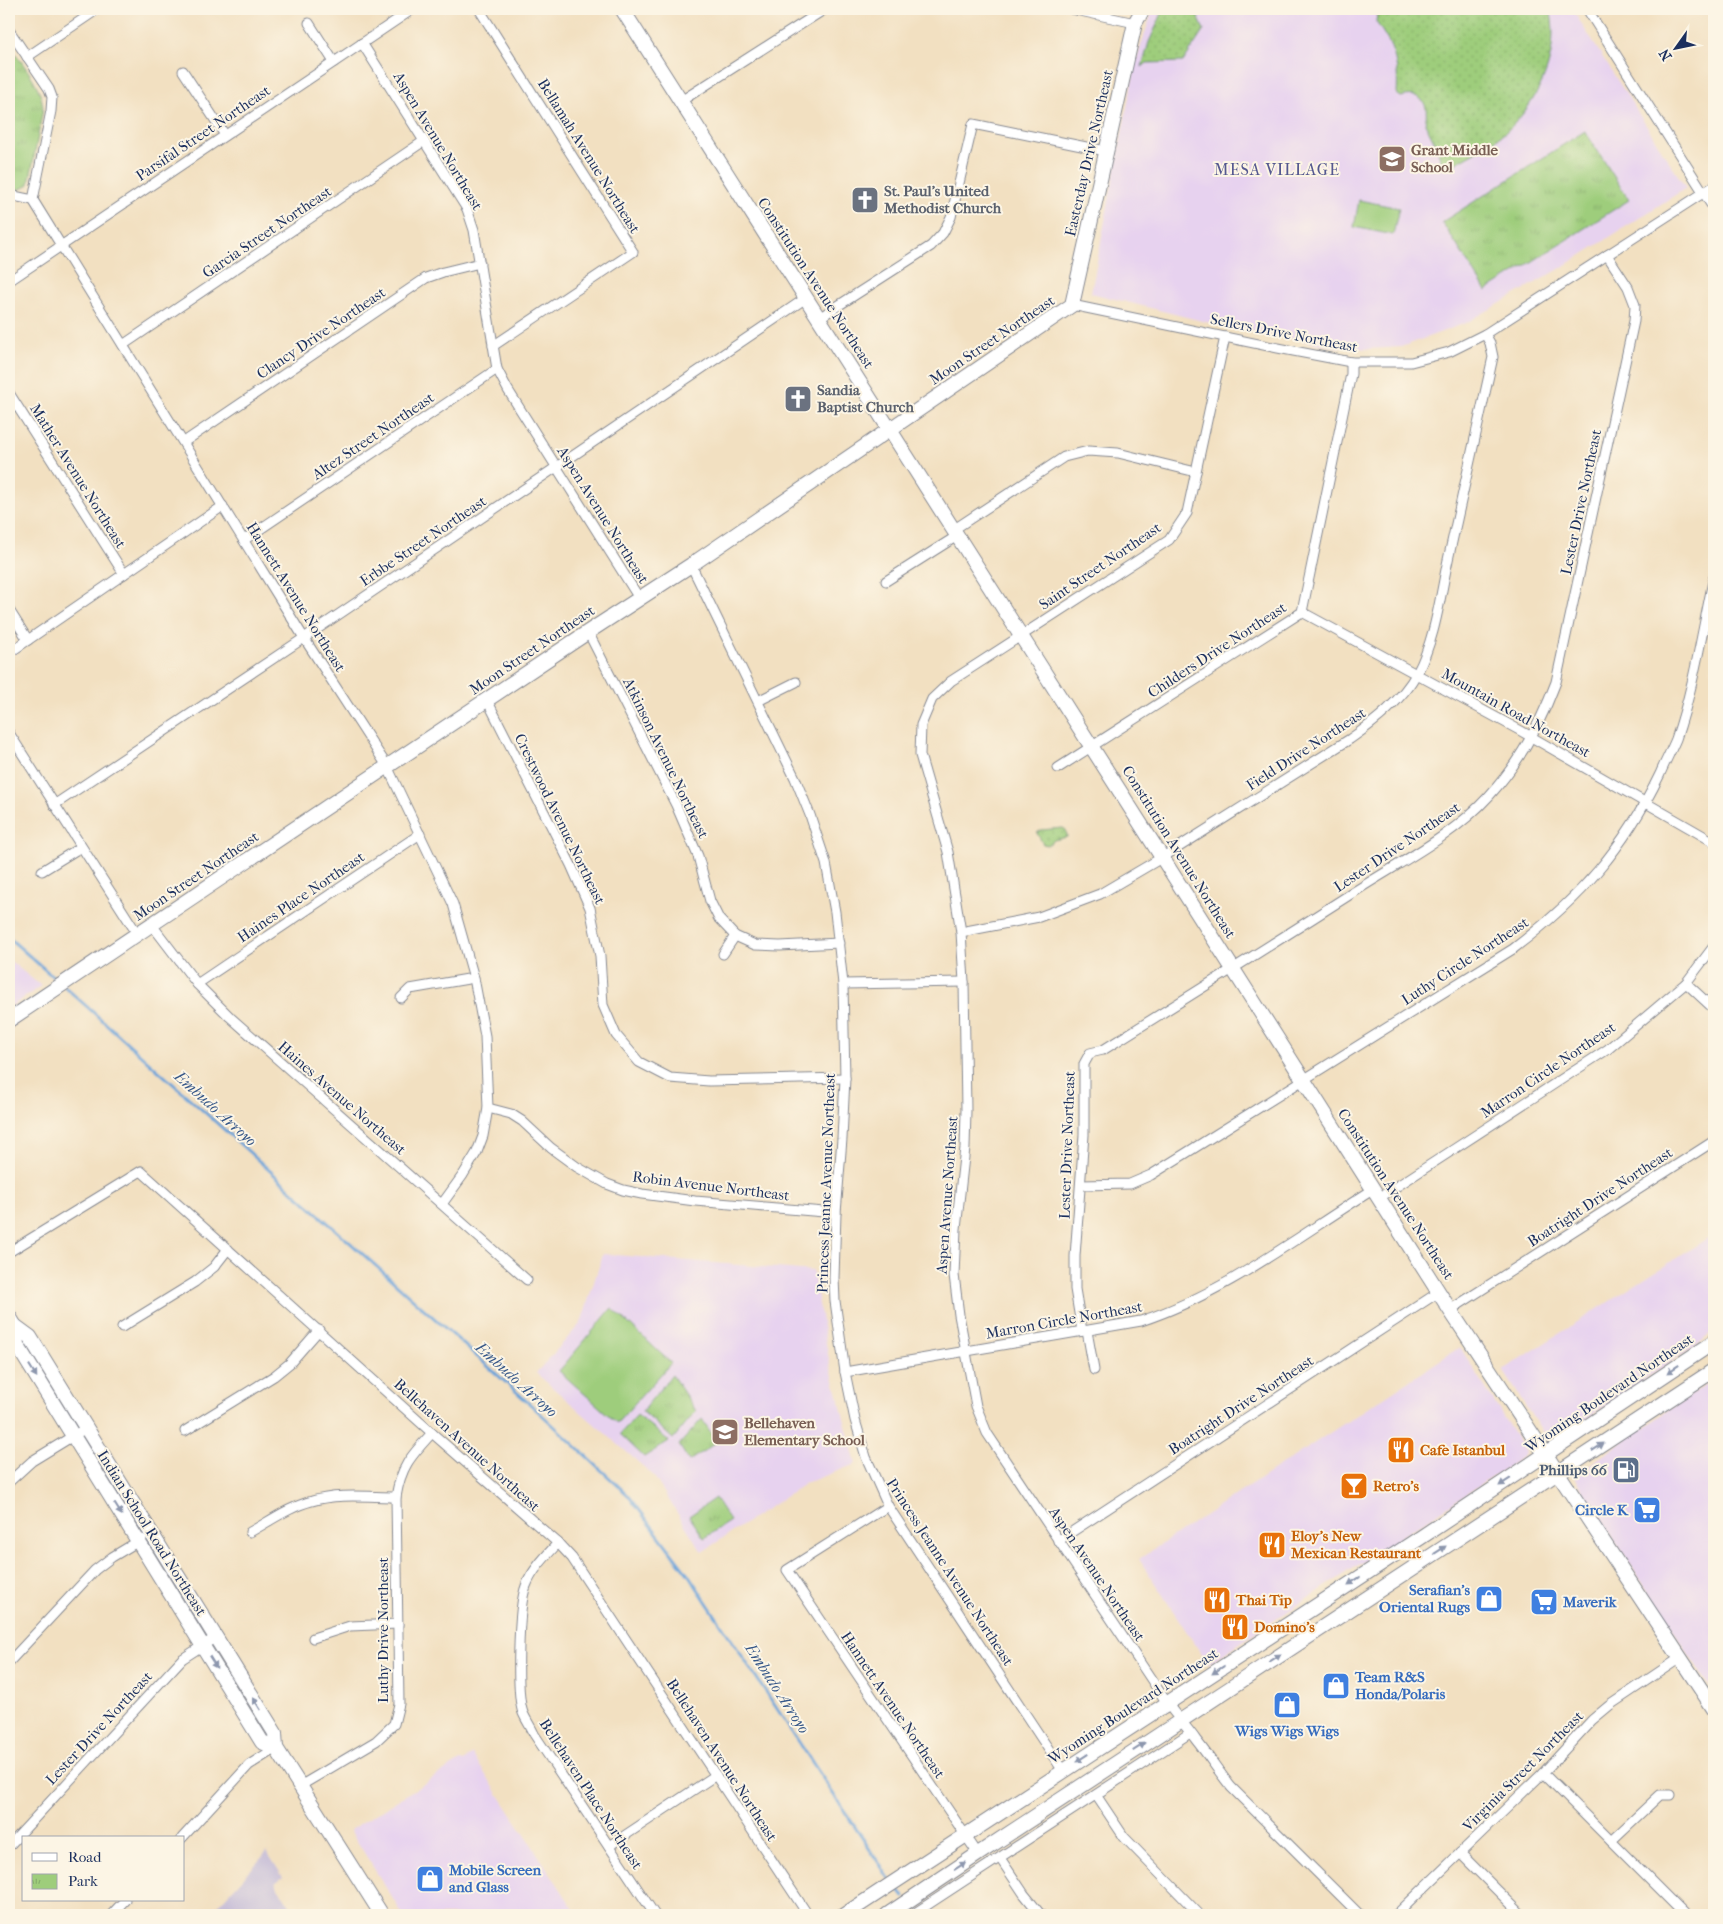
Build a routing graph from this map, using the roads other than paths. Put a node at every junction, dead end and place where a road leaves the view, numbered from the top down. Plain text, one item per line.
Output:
1 (98, 9) edge
2 (413, 9) edge
3 (479, 9) edge
4 (622, 9) edge
5 (825, 9) edge
6 (1071, 9) edge
7 (1143, 9) edge
8 (1587, 9) edge
9 (309, 23) dead end
10 (1135, 23) junction
11 (9, 30) edge
12 (362, 43) junction
13 (27, 57) junction
14 (334, 62) junction
15 (183, 71) dead end
16 (681, 101) junction
17 (226, 134) junction
18 (424, 141) junction
19 (1106, 151) junction
20 (1714, 186) edge
21 (1704, 192) junction
22 (9, 196) edge
23 (33, 200) junction
24 (1714, 209) edge
25 (61, 245) junction
26 (1607, 255) junction
27 (480, 264) junction
28 (9, 281) edge
29 (806, 298) junction
30 (1072, 305) junction
31 (819, 318) junction
32 (1485, 334) junction
33 (1225, 337) junction
34 (124, 345) junction
35 (493, 346) junction
36 (1351, 362) junction
37 (497, 369) junction
38 (9, 393) edge
39 (890, 429) junction
40 (184, 442) junction
41 (557, 467) junction
42 (1196, 472) junction
43 (223, 506) junction
44 (955, 533) junction
45 (244, 540) junction
46 (691, 565) junction
47 (124, 574) junction
48 (1714, 577) edge
49 (886, 581) dead end
50 (639, 598) junction
51 (9, 610) edge
52 (1302, 612) junction
53 (588, 632) junction
54 (1021, 636) junction
55 (304, 638) junction
56 (28, 640) junction
57 (9, 653) edge
58 (1417, 673) junction
59 (796, 682) dead end
60 (487, 700) junction
61 (758, 701) junction
62 (9, 733) edge
63 (1532, 737) junction
64 (1092, 747) junction
65 (387, 766) junction
66 (1058, 768) dead end
67 (1645, 802) junction
68 (54, 805) junction
69 (420, 834) junction
70 (1714, 842) edge
71 (81, 847) junction
72 (1163, 857) junction
73 (42, 871) dead end
74 (152, 925) junction
75 (961, 932) junction
76 (138, 935) junction
77 (735, 936) junction
78 (839, 943) junction
79 (1714, 946) edge
80 (723, 954) dead end
81 (1234, 969) junction
82 (474, 978) junction
83 (964, 982) junction
84 (1686, 983) junction
85 (197, 984) junction
86 (843, 984) junction
87 (401, 998) dead end
88 (1714, 1009) edge
89 (9, 1020) edge
90 (845, 1078) junction
91 (1304, 1080) junction
92 (488, 1108) junction
93 (1714, 1141) edge
94 (1081, 1186) junction
95 (1377, 1193) junction
96 (442, 1204) junction
97 (836, 1213) junction
98 (228, 1249) junction
99 (9, 1252) edge
100 (527, 1280) dead end
101 (1439, 1292) junction
102 (1450, 1310) junction
103 (11, 1324) edge
104 (122, 1327) dead end
105 (319, 1330) junction
106 (1085, 1331) junction
107 (1714, 1342) edge
108 (965, 1351) junction
109 (1094, 1370) dead end
110 (1714, 1370) edge
111 (845, 1372) junction
112 (86, 1428) junction
113 (185, 1431) dead end
114 (432, 1433) junction
115 (73, 1436) junction
116 (1545, 1455) junction
117 (1558, 1474) junction
118 (9, 1482) edge
119 (396, 1497) junction
120 (888, 1506) junction
121 (151, 1532) junction
122 (250, 1532) dead end
123 (1058, 1541) junction
124 (138, 1542) junction
125 (558, 1543) junction
126 (398, 1624) junction
127 (216, 1637) junction
128 (313, 1638) dead end
129 (202, 1645) junction
130 (1680, 1658) junction
131 (9, 1662) edge
132 (1167, 1703) junction
133 (1714, 1709) edge
134 (1179, 1721) junction
135 (1190, 1733) junction
136 (276, 1748) junction
137 (1063, 1771) junction
138 (1543, 1773) junction
139 (716, 1775) junction
140 (300, 1786) junction
141 (1096, 1795) junction
142 (1670, 1795) dead end
143 (184, 1836) edge
144 (964, 1836) junction
145 (1611, 1841) junction
146 (9, 1846) edge
147 (609, 1846) junction
148 (1460, 1853) junction
149 (978, 1854) junction
150 (1000, 1858) junction
151 (122, 1902) edge
152 (111, 1915) edge
153 (382, 1915) edge
154 (655, 1915) edge
155 (808, 1915) edge
156 (844, 1915) edge
157 (887, 1915) edge
158 (912, 1915) edge
159 (1041, 1915) edge
160 (1200, 1915) edge
161 (1360, 1915) edge
162 (1396, 1915) edge
163 (1522, 1915) edge
164 (1685, 1915) edge

1 - 13 street
2 - 12 street, Parsifal Street Northeast
3 - 35 street, Bellamah Avenue Northeast
4 - 16 street, Constitution Avenue Northeast
5 - 16 street
6 - 10 street
7 - 10 street, Easterday Drive Northeast
8 - 21 street
9 - 14 street
10 - 19 street, Easterday Drive Northeast
11 - 13 street
12 - 14 street, Parsifal Street Northeast
12 - 18 street, Aspen Avenue Northeast
13 - 23 street
14 - 17 street, Parsifal Street Northeast
15 - 17 street
16 - 29 street, Constitution Avenue Northeast
17 - 25 street, Parsifal Street Northeast
18 - 27 street, Aspen Avenue Northeast
18 - 34 street, Garcia Street Northeast
19 - 30 street, Easterday Drive Northeast
19 - 31 street
20 - 21 street, Sellers Drive Northeast
21 - 24 street
21 - 26 street, Sellers Drive Northeast
22 - 23 street
23 - 25 street, Hannett Avenue Northeast
25 - 28 street, Parsifal Street Northeast
25 - 34 street, Hannett Avenue Northeast
26 - 32 street, Sellers Drive Northeast
26 - 63 street, Lester Drive Northeast
27 - 35 street, Aspen Avenue Northeast
27 - 40 street, Clancy Drive Northeast
29 - 31 street, Constitution Avenue Northeast
29 - 41 street, Erbbe Street Northeast
30 - 33 street, Sellers Drive Northeast
30 - 39 street, Moon Street Northeast
31 - 39 street, Constitution Avenue Northeast
32 - 36 street, Sellers Drive Northeast
32 - 58 street, Field Drive Northeast
33 - 36 street, Sellers Drive Northeast
33 - 42 street, Saint Street Northeast
34 - 40 street, Hannett Avenue Northeast
35 - 37 street
36 - 52 street, Childers Drive Northeast
37 - 41 street, Aspen Avenue Northeast
37 - 45 street, Altez Street Northeast
38 - 47 street, Mather Avenue Northeast
39 - 44 street, Constitution Avenue Northeast
39 - 46 street, Moon Street Northeast
40 - 43 street, Hannett Avenue Northeast
41 - 50 street, Aspen Avenue Northeast
41 - 55 street, Erbbe Street Northeast
42 - 44 street
42 - 54 street, Saint Street Northeast
43 - 45 street, Hannett Avenue Northeast
43 - 47 street
44 - 49 street
44 - 54 street, Constitution Avenue Northeast
45 - 55 street, Hannett Avenue Northeast
46 - 50 street, Moon Street Northeast
46 - 61 street, Princess Jeanne Avenue Northeast
47 - 56 street
48 - 67 street, Luthy Circle Northeast
50 - 53 street, Moon Street Northeast
51 - 56 street
52 - 58 street, Mountain Road Northeast
52 - 64 street, Childers Drive Northeast
53 - 60 street, Moon Street Northeast
53 - 77 street, Atkinson Avenue Northeast
54 - 64 street, Constitution Avenue Northeast
54 - 75 street, Aspen Avenue Northeast
55 - 65 street, Hannett Avenue Northeast
55 - 68 street, Erbbe Street Northeast
56 - 57 street
58 - 63 street, Mountain Road Northeast
58 - 72 street, Field Drive Northeast
59 - 61 street
60 - 65 street, Moon Street Northeast
60 - 90 street, Crestwood Avenue Northeast
61 - 78 street, Princess Jeanne Avenue Northeast
62 - 68 street
63 - 67 street, Mountain Road Northeast
63 - 81 street, Lester Drive Northeast
64 - 66 street, Childers Drive Northeast
64 - 72 street, Constitution Avenue Northeast
65 - 69 street, Hannett Avenue Northeast
65 - 74 street, Moon Street Northeast
67 - 70 street, Mountain Road Northeast
67 - 91 street, Luthy Circle Northeast
68 - 71 street
69 - 82 street, Hannett Avenue Northeast
69 - 85 street, Haines Place Northeast
71 - 73 street
71 - 76 street
72 - 75 street, Field Drive Northeast
72 - 81 street, Constitution Avenue Northeast
74 - 76 street, Moon Street Northeast
74 - 85 street, Haines Avenue Northeast
75 - 83 street, Aspen Avenue Northeast
76 - 89 street, Moon Street Northeast
77 - 78 street, Atkinson Avenue Northeast
77 - 80 street
78 - 86 street, Princess Jeanne Avenue Northeast
79 - 84 street, Marron Circle Northeast
81 - 91 street, Constitution Avenue Northeast
81 - 94 street, Lester Drive Northeast
82 - 87 street
82 - 92 street, Hannett Avenue Northeast
83 - 86 street
83 - 108 street, Aspen Avenue Northeast
84 - 88 street
84 - 95 street, Marron Circle Northeast
85 - 96 street, Haines Avenue Northeast
86 - 90 street, Princess Jeanne Avenue Northeast
90 - 97 street, Princess Jeanne Avenue Northeast
91 - 94 street, Luthy Circle Northeast
91 - 95 street, Constitution Avenue Northeast
92 - 96 street, Hannett Avenue Northeast
92 - 97 street, Robin Avenue Northeast
93 - 102 street, Boatright Drive Northeast
94 - 106 street, Lester Drive Northeast
95 - 101 street, Constitution Avenue Northeast
95 - 106 street, Marron Circle Northeast
96 - 100 street, Haines Avenue Northeast
97 - 111 street, Princess Jeanne Avenue Northeast
98 - 99 street, Bellehaven Avenue Northeast
98 - 104 street
98 - 105 street, Bellehaven Avenue Northeast
101 - 102 street, Constitution Avenue Northeast
101 - 123 street, Boatright Drive Northeast
102 - 116 street, Constitution Avenue Northeast
103 - 112 street, Indian School Road Northeast
103 -> 115 street, Indian School Road Northeast
105 - 113 street
105 - 114 street, Bellehaven Avenue Northeast
106 - 108 street, Marron Circle Northeast
106 - 109 street, Lester Drive Northeast
107 -> 116 street, Wyoming Boulevard Northeast
108 - 111 street, Marron Circle Northeast
108 - 123 street, Aspen Avenue Northeast
117 -> 110 street
111 - 120 street, Princess Jeanne Avenue Northeast
112 - 115 street
112 - 121 street, Indian School Road Northeast
114 - 119 street, Luthy Drive Northeast
114 - 125 street, Bellehaven Avenue Northeast
115 - 118 street
115 -> 124 street, Indian School Road Northeast
116 - 117 street, Constitution Avenue Northeast
116 -> 132 street, Wyoming Boulevard Northeast
117 - 130 street, Constitution Avenue Northeast
134 -> 117 street
119 - 122 street
119 - 126 street, Luthy Drive Northeast
120 - 137 street, Princess Jeanne Avenue Northeast
120 - 144 street, Hannett Avenue Northeast
121 - 124 street
121 - 127 street, Indian School Road Northeast
123 - 132 street, Aspen Avenue Northeast
124 - 129 street, Indian School Road Northeast
124 - 131 street
125 - 139 street, Bellehaven Avenue Northeast
125 - 147 street, Bellehaven Place Northeast
126 - 128 street
126 - 140 street, Luthy Drive Northeast
127 - 129 street, Lester Drive Northeast
136 -> 127 street, Indian School Road Northeast
129 -> 136 street, Indian School Road Northeast
129 - 146 street, Lester Drive Northeast
130 - 133 street, Constitution Avenue Northeast
130 - 138 street, Virginia Street Northeast
132 - 134 street, Aspen Avenue Northeast
132 -> 137 street, Wyoming Boulevard Northeast
134 - 135 street, Aspen Avenue Northeast
149 -> 134 street
135 - 141 street
135 - 161 street, Aspen Avenue Northeast
136 - 140 street, Indian School Road Northeast
136 - 143 street
137 - 144 street, Wyoming Boulevard Northeast
138 - 145 street
138 - 148 street, Virginia Street Northeast
139 - 147 street
139 - 155 street, Bellehaven Avenue Northeast
140 - 153 street, Indian School Road Northeast
141 - 150 street
141 - 160 street
142 - 145 street
144 - 149 street, Hannett Avenue Northeast
144 - 156 street, Wyoming Boulevard Northeast
145 - 164 street
147 - 154 street, Bellehaven Place Northeast
148 - 162 street, Virginia Street Northeast
148 - 163 street
157 -> 149 street
150 - 158 street
150 - 159 street
151 - 152 street

